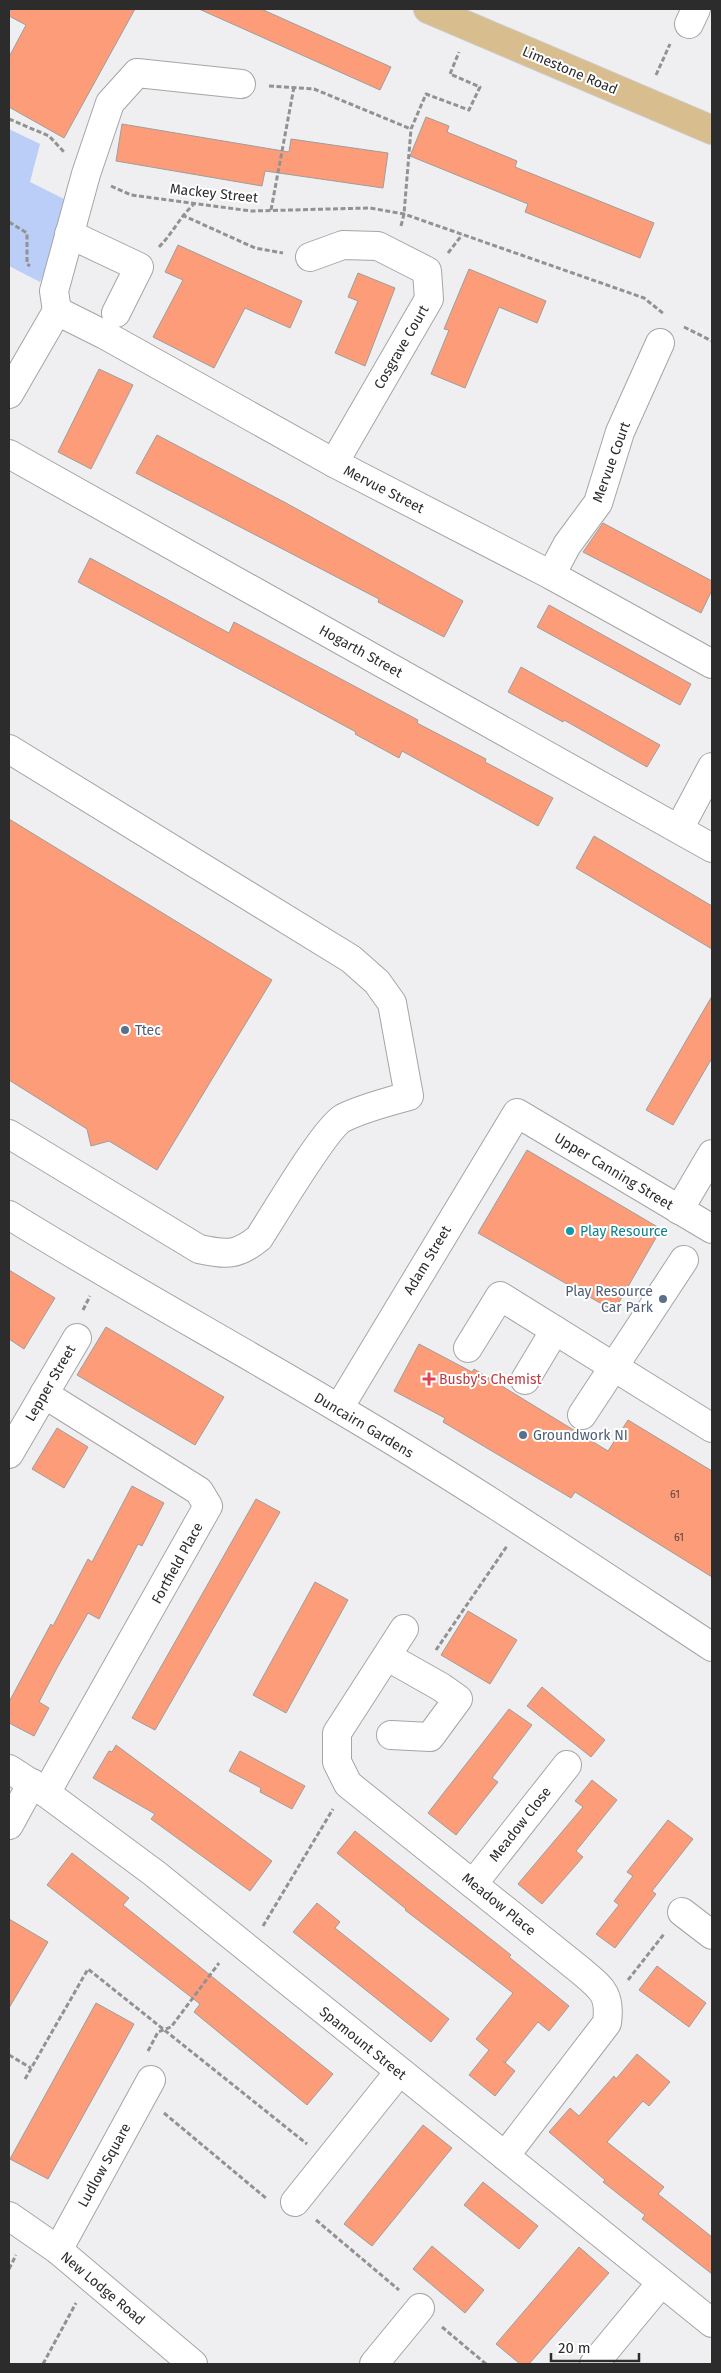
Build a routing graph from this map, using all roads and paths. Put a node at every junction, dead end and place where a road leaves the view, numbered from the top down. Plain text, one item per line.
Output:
1 (428, 9) edge
2 (693, 17) edge
3 (470, 27) junction
4 (241, 84) joint
5 (294, 87) junction
6 (645, 102) junction
7 (9, 119) edge
8 (410, 129) junction
9 (712, 130) edge
10 (86, 174) junction
11 (194, 203) junction
12 (271, 210) junction
13 (404, 214) junction
14 (182, 215) junction
15 (9, 222) edge
16 (69, 234) junction
17 (310, 257) joint
18 (140, 267) junction
19 (57, 282) junction
20 (57, 311) junction
21 (116, 312) dead end
22 (667, 316) dead end
23 (682, 326) dead end
24 (712, 341) edge
25 (660, 343) dead end
26 (9, 394) edge
27 (9, 454) edge
28 (334, 463) junction
29 (551, 575) junction
30 (712, 664) edge
31 (9, 749) edge
32 (712, 767) edge
33 (679, 829) junction
34 (712, 848) edge
35 (517, 1113) joint
36 (9, 1134) edge
37 (712, 1154) edge
38 (679, 1210) junction
39 (9, 1215) edge
40 (712, 1229) edge
41 (684, 1260) dead end
42 (103, 1273) junction
43 (555, 1330) junction
44 (77, 1338) joint
45 (468, 1348) dead end
46 (614, 1367) junction
47 (525, 1380) dead end
48 (44, 1394) junction
49 (339, 1408) junction
50 (582, 1415) dead end
51 (712, 1428) edge
52 (12, 1443) edge
53 (523, 1523) junction
54 (404, 1629) dead end
55 (712, 1647) edge
56 (388, 1657) junction
57 (391, 1735) dead end
58 (567, 1765) dead end
59 (9, 1769) edge
60 (348, 1784) junction
61 (39, 1788) junction
62 (9, 1825) edge
63 (474, 1884) junction
64 (682, 1912) joint
65 (712, 1935) edge
66 (242, 1945) junction
67 (607, 1999) junction
68 (9, 2055) edge
69 (31, 2068) dead end
70 (399, 2072) junction
71 (151, 2080) joint
72 (505, 2156) junction
73 (294, 2202) dead end
74 (9, 2216) edge
75 (58, 2250) junction
76 (90, 2277) junction
77 (661, 2283) junction
78 (420, 2308) joint
79 (712, 2323) edge
80 (43, 2364) edge
81 (193, 2364) edge
82 (374, 2364) edge
83 (486, 2364) edge
84 (594, 2364) edge

1 - 3 main road, Limestone Road
2 - 6 path
3 - 6 main road, Limestone Road
3 - 8 path
4 - 5 path
4 - 10 street
5 - 8 path
5 - 12 path
6 - 9 main road, Limestone Road
7 - 10 path
8 - 13 path
10 - 11 path, Mackey Street
10 - 16 street
11 - 12 path, Mackey Street
11 - 14 path
12 - 13 path, Mackey Street
13 - 22 path, Mackey Street
14 - 17 path
14 - 18 path
15 - 19 path
16 - 18 street
16 - 19 street
17 - 28 street, Cosgrave Court
18 - 21 street
19 - 20 street
20 - 26 street
20 - 28 street, Mervue Street
23 - 24 path
25 - 29 street, Mervue Court
27 - 33 street, Hogarth Street
28 - 29 street, Mervue Street
29 - 30 street, Mervue Street
31 - 36 street
32 - 33 street
33 - 34 street, Hogarth Street
35 - 38 street, Upper Canning Street
35 - 49 street, Adam Street
37 - 38 street
38 - 40 street, Upper Canning Street
39 - 42 street, Duncairn Gardens
41 - 46 street
42 - 44 path
42 - 49 street, Duncairn Gardens
43 - 45 street
43 - 46 street
43 - 47 street
44 - 48 street, Lepper Street
46 - 50 street
46 - 51 street
48 - 52 street, Lepper Street
48 - 61 street, Fortfield Place
49 - 53 street, Duncairn Gardens
53 - 55 street, Duncairn Gardens
53 - 56 path
54 - 56 street, Meadow Place
56 - 57 street
56 - 60 street, Meadow Place
58 - 63 street, Meadow Close
59 - 61 street, Spamount Street
60 - 63 street, Meadow Place
60 - 66 path
61 - 62 street
61 - 66 street, Spamount Street
63 - 67 street, Meadow Place
64 - 65 street
64 - 67 path
66 - 70 street, Spamount Street
66 - 71 path
67 - 72 street
68 - 69 path
70 - 72 street, Spamount Street
70 - 73 street
71 - 75 street, Ludlow Square
72 - 77 street, Spamount Street
74 - 75 street, New Lodge Road
75 - 76 street, New Lodge Road
76 - 80 path
76 - 81 street, New Lodge Road
77 - 79 street, Spamount Street
77 - 84 street
78 - 82 street
78 - 83 path

